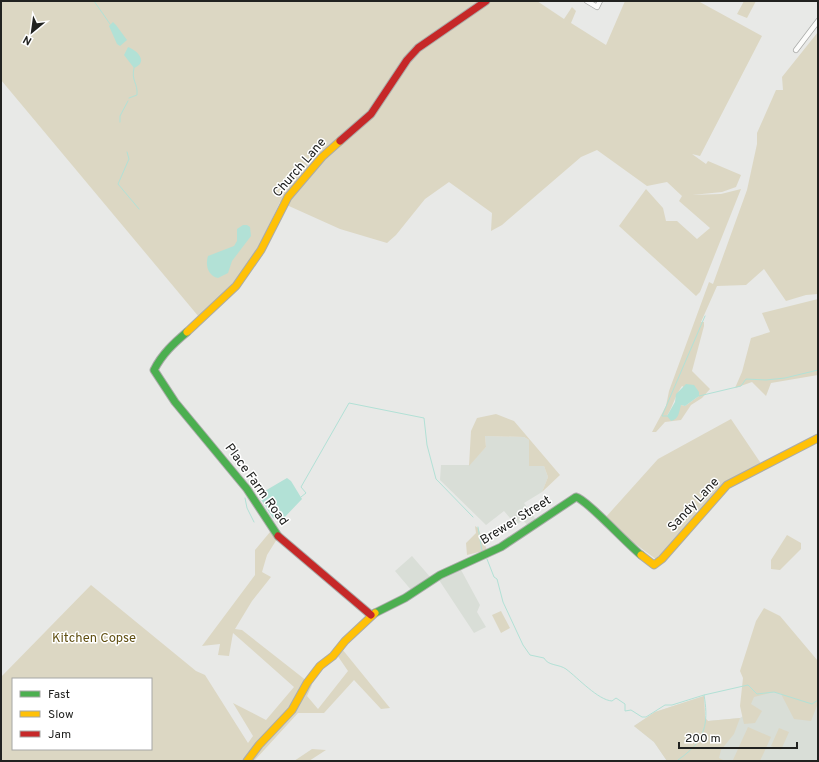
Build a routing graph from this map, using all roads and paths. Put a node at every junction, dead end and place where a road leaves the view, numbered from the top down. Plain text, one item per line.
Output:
1 (486, 1) edge
2 (587, 1) edge
3 (600, 1) edge
4 (597, 7) junction
5 (602, 10) dead end
6 (818, 20) edge
7 (796, 50) dead end
8 (154, 370) joint
9 (818, 438) edge
10 (658, 563) joint
11 (371, 615) junction
12 (247, 761) edge

1 - 8 street, Church Lane
2 - 4 street
3 - 4 street
4 - 5 street
6 - 7 street
8 - 11 street, Place Farm Road
9 - 10 street, Sandy Lane
10 - 11 street, Brewer Street
11 - 12 street

